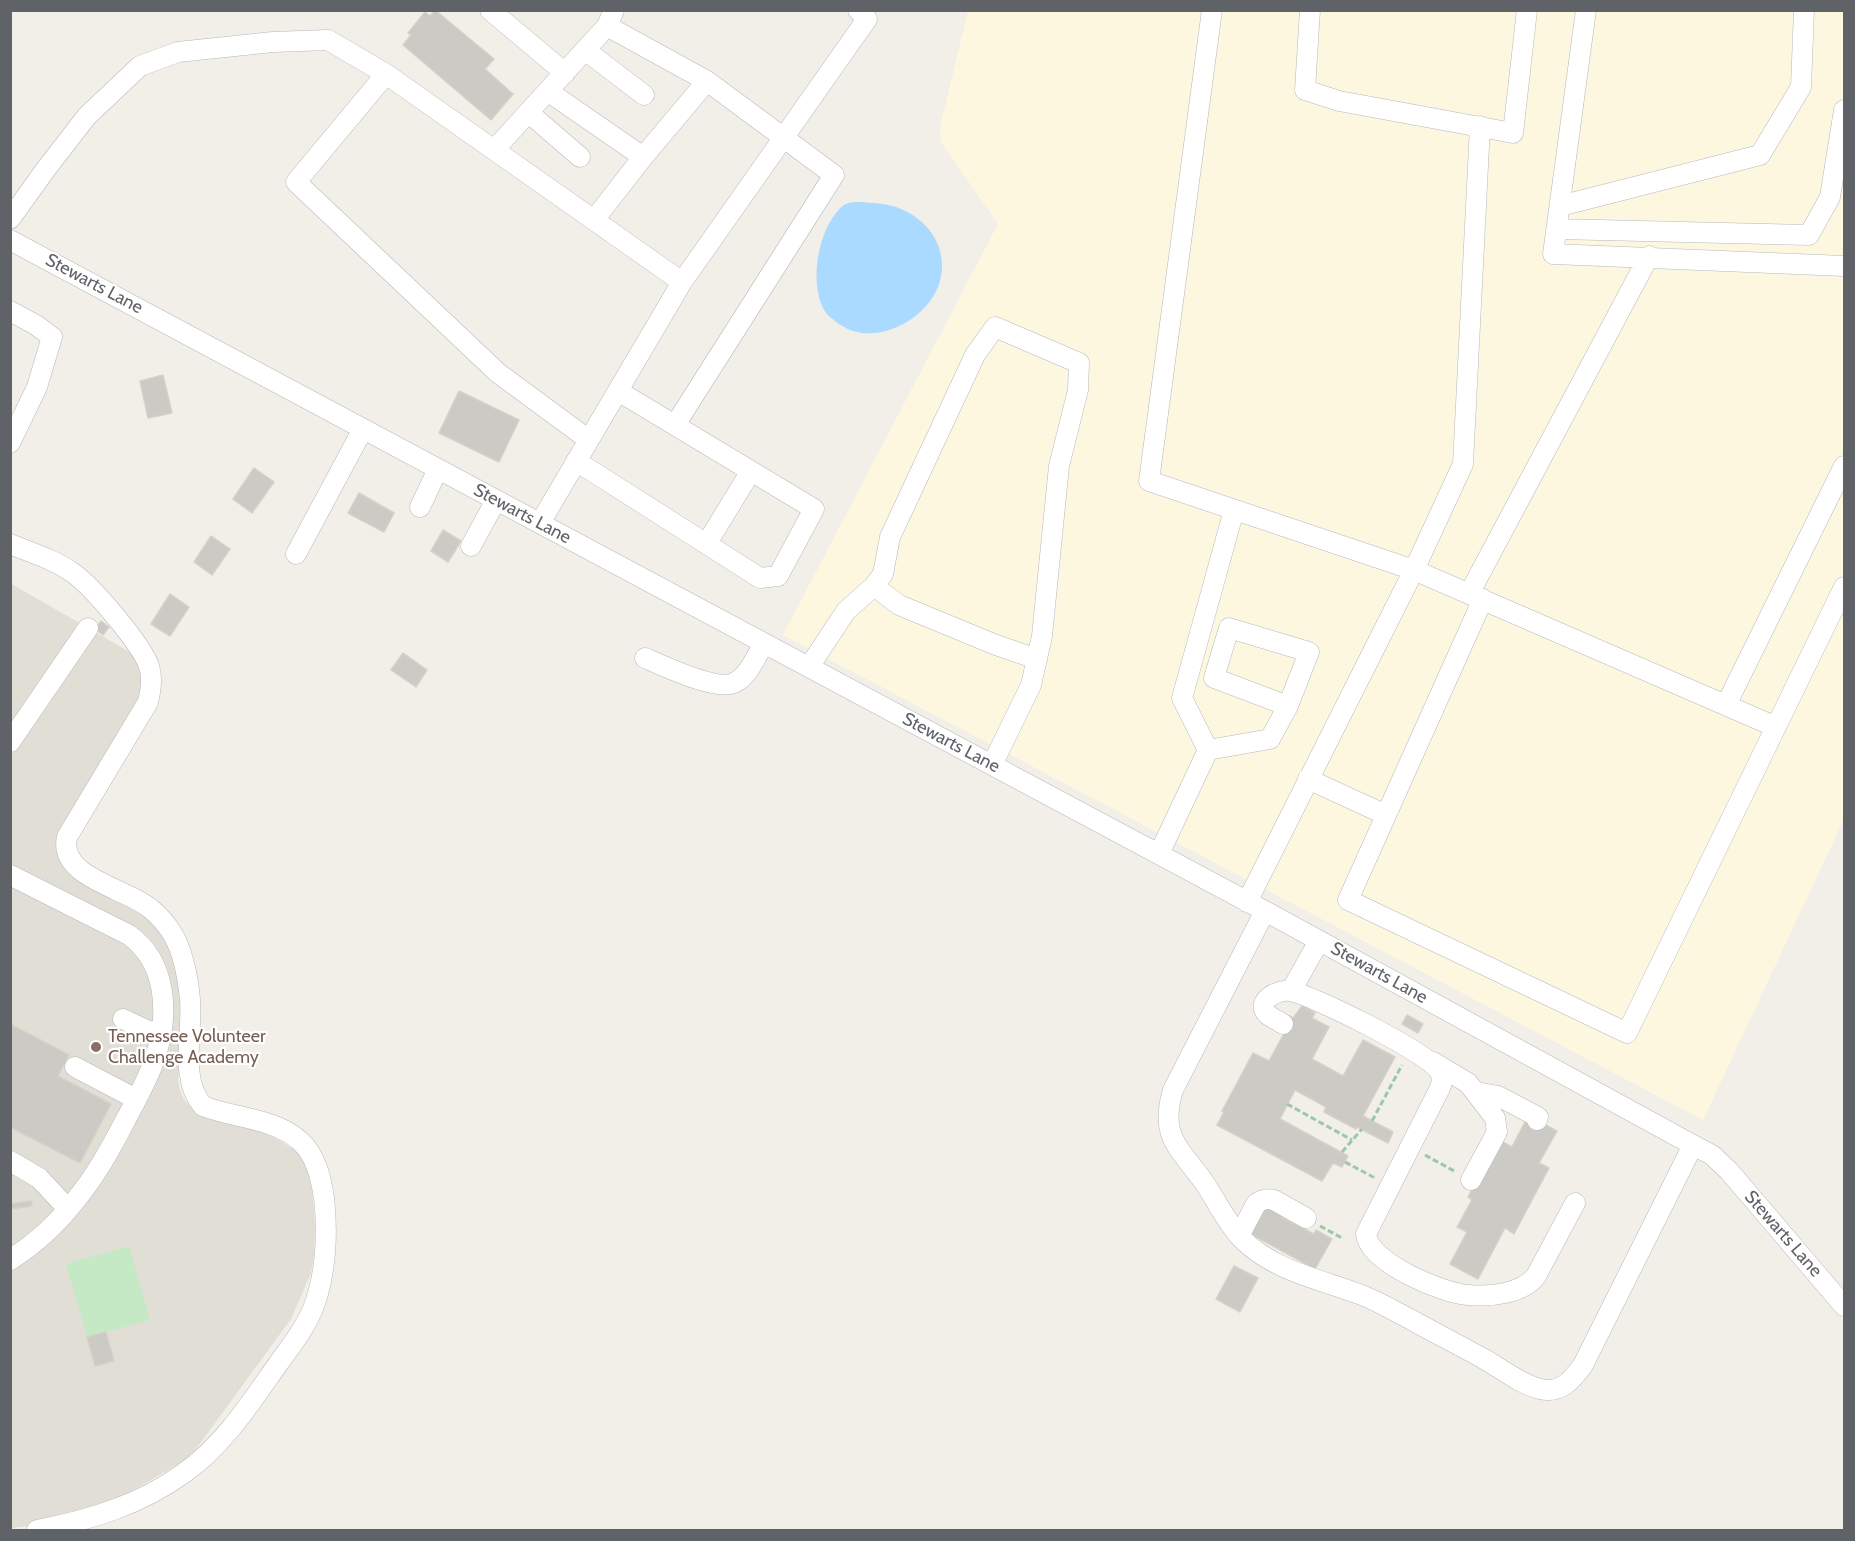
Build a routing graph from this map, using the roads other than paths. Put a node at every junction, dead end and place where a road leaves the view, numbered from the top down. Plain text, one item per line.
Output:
1 (490, 10) edge
2 (858, 10) edge
3 (1212, 10) edge
4 (1310, 10) edge
5 (1527, 10) edge
6 (1586, 10) edge
7 (1804, 10) edge
8 (610, 18) edge
9 (585, 51) junction
10 (565, 73) junction
11 (386, 74) junction
12 (707, 81) junction
13 (549, 92) junction
14 (645, 95) dead end
15 (1845, 110) edge
16 (529, 113) junction
17 (1480, 126) junction
18 (783, 138) junction
19 (494, 150) junction
20 (580, 157) dead end
21 (643, 157) junction
22 (1560, 206) junction
23 (10, 219) edge
24 (594, 220) junction
25 (1557, 230) junction
26 (10, 240) edge
27 (1649, 256) junction
28 (1845, 266) edge
29 (682, 282) junction
30 (10, 311) edge
31 (618, 391) junction
32 (675, 425) junction
33 (363, 429) junction
34 (589, 440) junction
35 (10, 443) edge
36 (576, 461) junction
37 (1845, 466) edge
38 (438, 469) junction
39 (751, 471) junction
40 (496, 500) junction
41 (420, 507) dead end
42 (1234, 510) junction
43 (540, 523) junction
44 (707, 543) junction
45 (10, 544) edge
46 (471, 546) dead end
47 (296, 554) dead end
48 (1414, 570) junction
49 (874, 586) junction
50 (1845, 588) edge
51 (1476, 597) junction
52 (88, 628) dead end
53 (764, 643) junction
54 (645, 658) dead end
55 (1037, 659) junction
56 (809, 667) junction
57 (1726, 705) junction
58 (1288, 706) junction
59 (1776, 727) junction
60 (10, 742) edge
61 (1208, 750) junction
62 (992, 765) junction
63 (1308, 779) junction
64 (1386, 814) junction
65 (1159, 854) junction
66 (10, 875) edge
67 (1247, 902) junction
68 (1265, 911) junction
69 (1319, 941) junction
70 (1291, 991) junction
71 (123, 1019) dead end
72 (1283, 1024) dead end
73 (161, 1032) junction
74 (1426, 1058) junction
75 (75, 1067) dead end
76 (1476, 1092) junction
77 (136, 1099) junction
78 (1537, 1120) dead end
79 (1693, 1144) junction
80 (10, 1161) edge
81 (1472, 1180) road end
82 (1575, 1203) dead end
83 (68, 1209) junction
84 (1306, 1218) road end
85 (1239, 1236) junction
86 (10, 1260) edge
87 (1845, 1306) edge
88 (37, 1530) edge

1 - 10 street
2 - 18 street
3 - 42 street
4 - 17 street
5 - 17 street
6 - 22 street
7 - 22 street
8 - 9 street
8 - 12 street
9 - 10 street
9 - 14 street
10 - 13 street
11 - 19 street
11 - 23 street
11 - 34 street
12 - 18 street
12 - 21 street
13 - 16 street
13 - 21 street
15 - 25 street
16 - 19 street
16 - 20 street
17 - 48 street
18 - 29 street
18 - 32 street
19 - 24 street
21 - 24 street
22 - 25 street
24 - 29 street
25 - 27 street
26 - 33 street, Stewarts Lane
27 - 28 street
27 - 51 street
29 - 31 street
30 - 35 street
31 - 32 street
31 - 34 street
32 - 39 street
33 - 38 street, Stewarts Lane
33 - 47 street
34 - 36 street
36 - 43 street
36 - 44 street
37 - 57 street
38 - 40 street, Stewarts Lane
38 - 41 street
39 - 44 street
39 - 44 street
40 - 43 street, Stewarts Lane
40 - 46 street
42 - 48 street
42 - 61 street
43 - 53 street, Stewarts Lane
45 - 88 street
48 - 51 street
48 - 63 street
49 - 55 street
49 - 55 street
49 - 56 street
50 - 59 street
51 - 57 street
51 - 64 street
52 - 60 street
53 - 54 street
53 - 56 street, Stewarts Lane
55 - 62 street
56 - 62 street, Stewarts Lane
57 - 59 street
58 - 58 street
58 - 61 street
59 - 64 street
61 - 65 street
62 - 65 street, Stewarts Lane
63 - 64 street
63 - 67 street
65 - 67 street, Stewarts Lane
66 - 73 street
67 - 68 street, Stewarts Lane
68 - 69 street, Stewarts Lane
68 - 85 street
69 - 70 street
69 - 79 street, Stewarts Lane
70 - 72 street
70 - 74 street
71 - 73 street
73 - 77 street
74 - 76 street
74 - 82 street
75 - 77 street
76 - 78 street
76 - 81 street
77 - 83 street
79 - 85 street
79 - 87 street, Stewarts Lane
80 - 83 street
83 - 86 street
84 - 85 street

